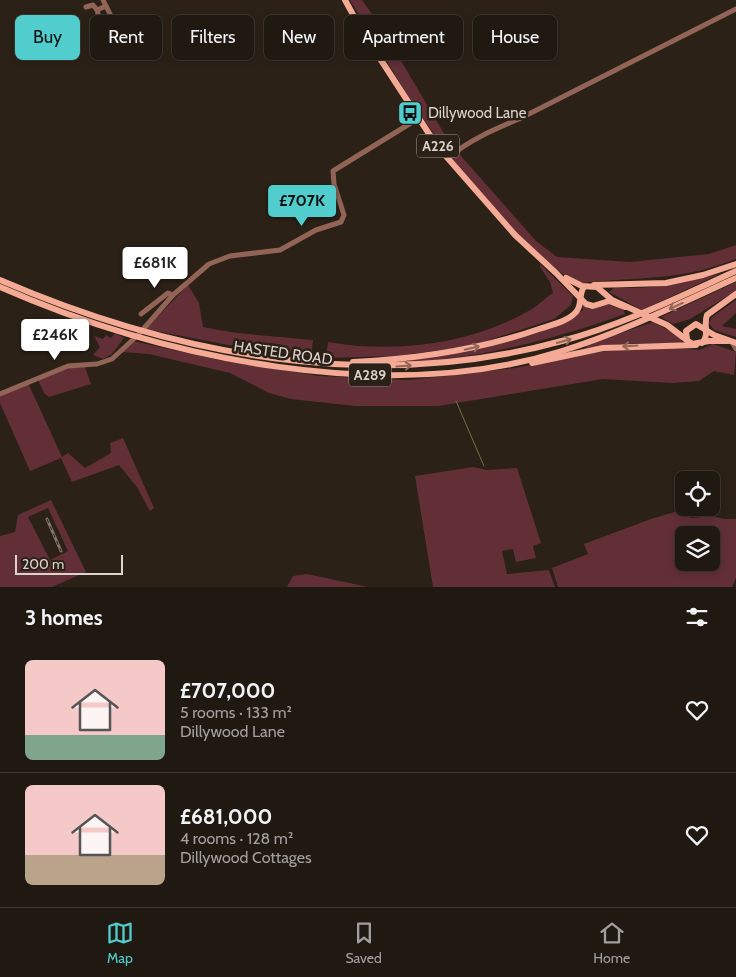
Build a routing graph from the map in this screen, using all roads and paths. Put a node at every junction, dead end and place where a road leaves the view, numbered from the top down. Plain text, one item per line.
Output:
1 (103, 0) edge
2 (345, 0) edge
3 (88, 6) dead end
4 (106, 6) junction
5 (736, 9) edge
6 (97, 10) junction
7 (98, 15) edge
8 (110, 15) edge
9 (418, 118) junction
10 (448, 158) junction
11 (736, 264) edge
12 (736, 271) edge
13 (556, 272) junction
14 (736, 278) edge
15 (0, 280) edge
16 (587, 286) junction
17 (0, 287) edge
18 (601, 292) junction
19 (736, 294) edge
20 (173, 295) junction
21 (581, 299) junction
22 (598, 303) junction
23 (625, 306) junction
24 (140, 314) dead end
25 (666, 325) junction
26 (688, 328) junction
27 (706, 329) junction
28 (686, 339) junction
29 (732, 342) edge
30 (699, 344) junction
31 (736, 349) edge
32 (319, 364) junction
33 (372, 375) junction
34 (0, 394) edge

1 - 4 street
2 - 9 main road, A226
3 - 6 street
4 - 6 street
4 - 8 street
5 - 10 street
6 - 7 street
9 - 10 main road, A226
9 - 20 street
10 - 13 main road, A226
11 - 16 main road
32 -> 12 main road, HASTED ROAD / A289
13 - 16 main road, A226
13 - 21 main road, A226
14 -> 33 main road, HASTED ROAD / A289
15 - 32 main road, HASTED ROAD / A289
16 - 18 main road
16 - 21 main road
17 - 33 main road, HASTED ROAD / A289
18 - 22 main road
18 - 23 main road
19 - 27 main road
20 - 24 street
20 - 34 street
21 - 22 main road
32 -> 21 main road, A289
22 - 23 main road
23 - 25 main road
25 - 26 main road
25 - 28 main road
26 - 27 main road
26 - 28 main road
27 - 29 main road
27 - 30 main road
28 - 30 main road
29 - 30 main road
29 - 31 street
30 -> 33 main road, A289

